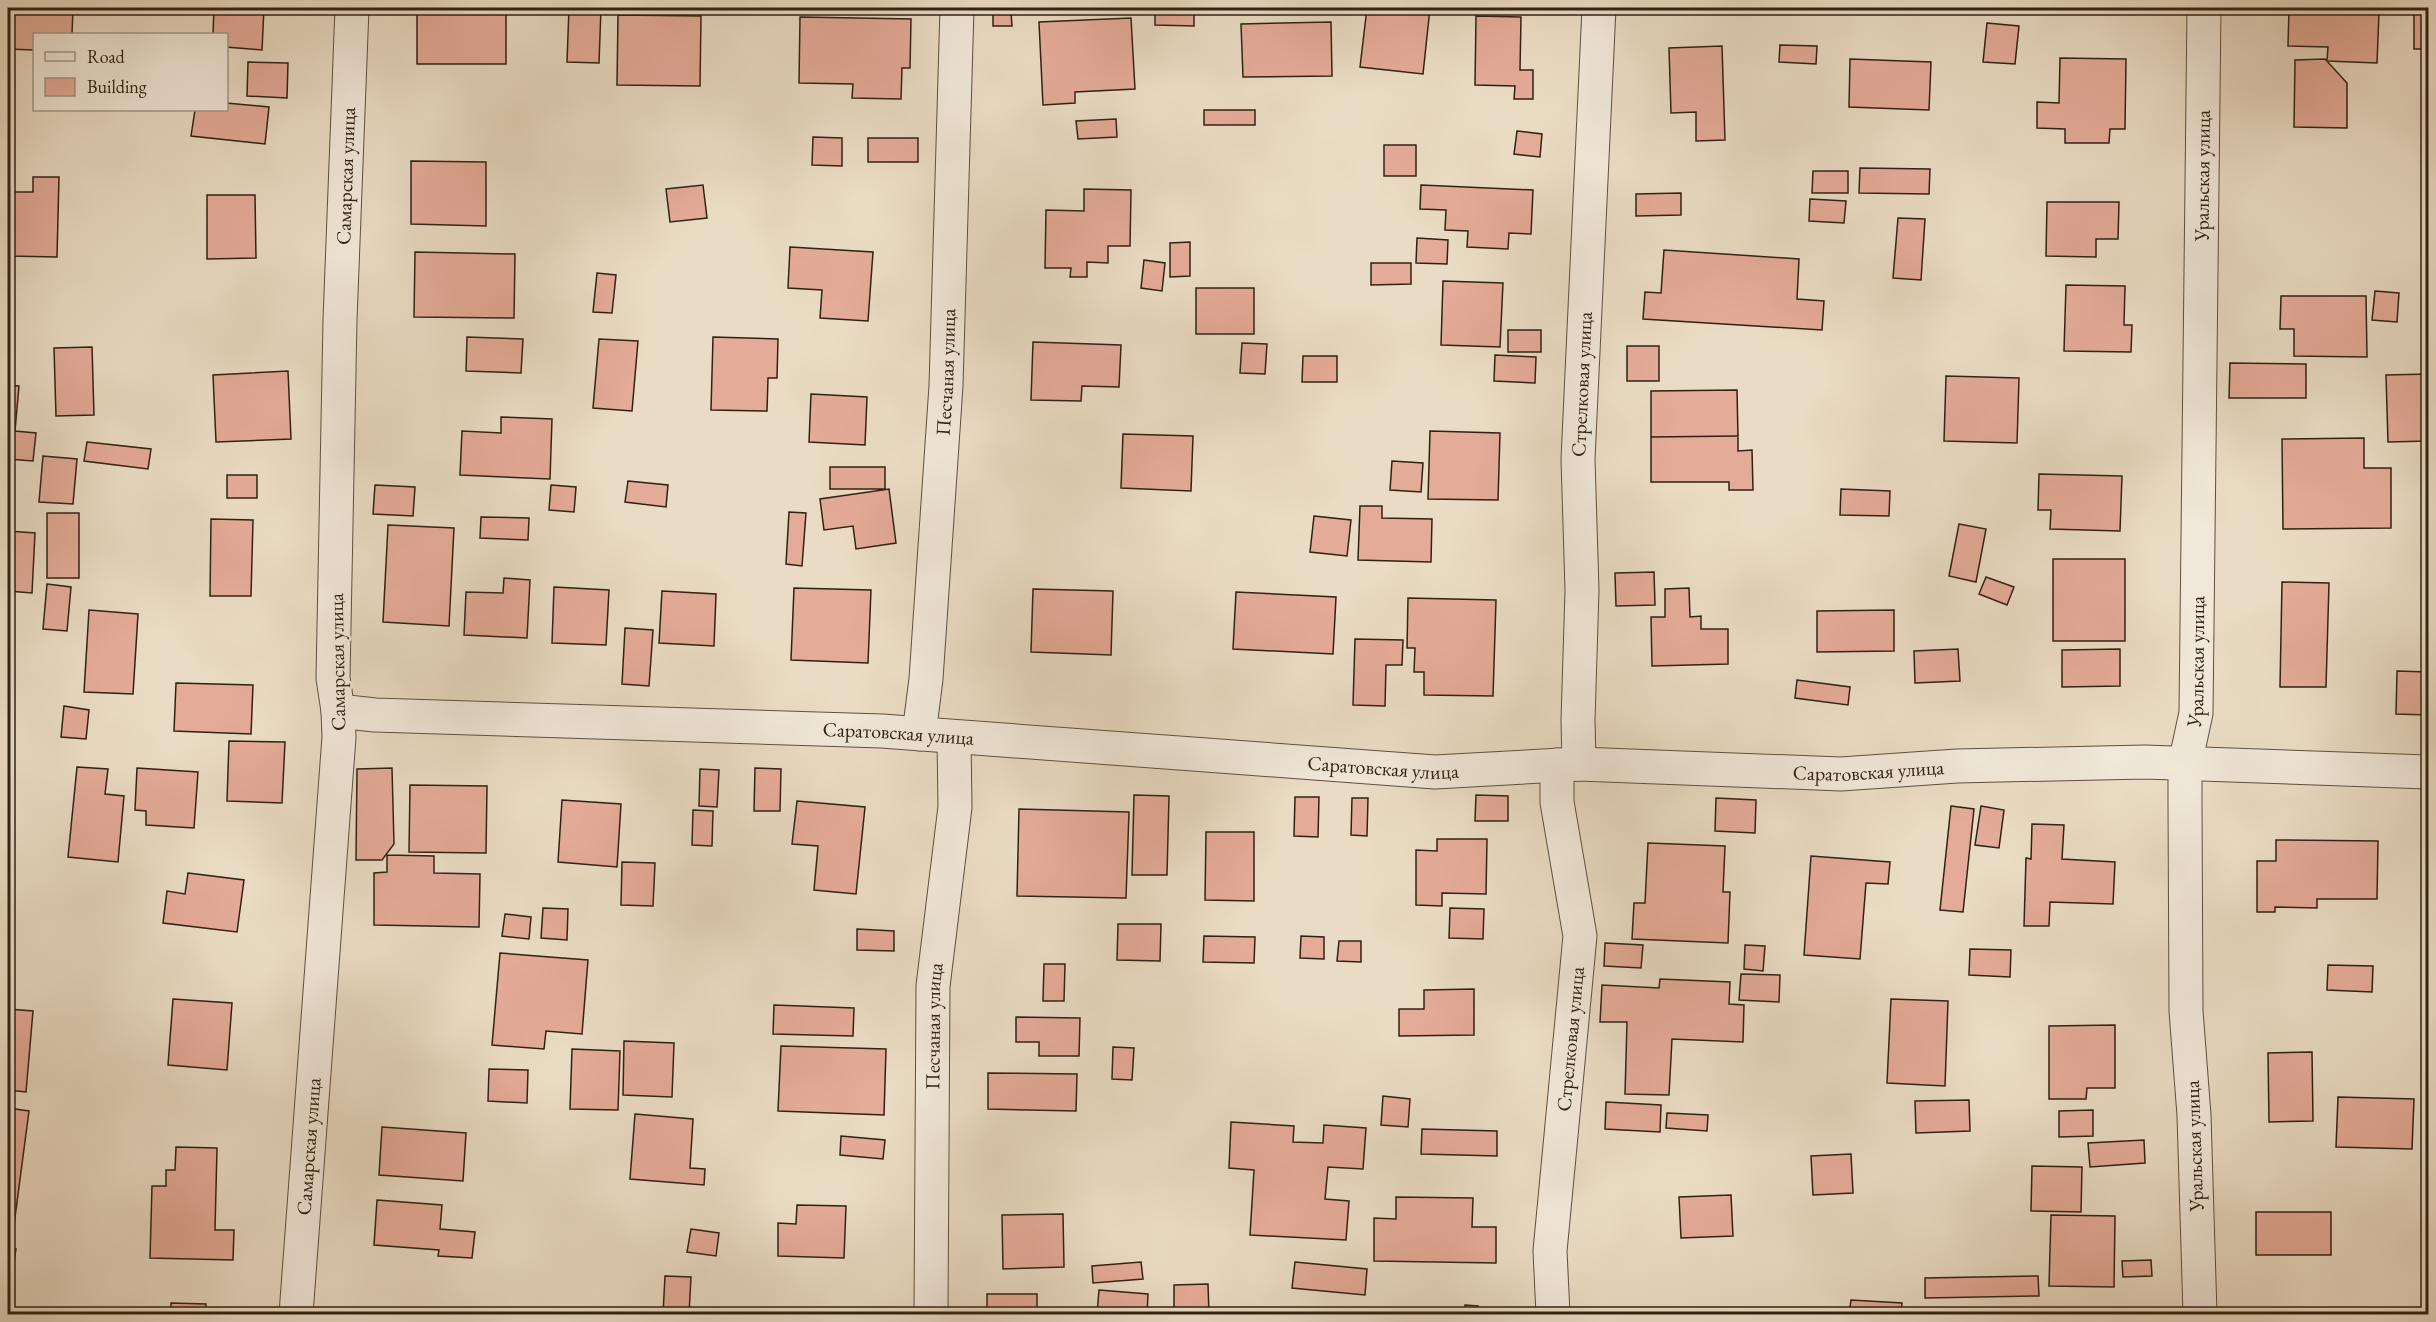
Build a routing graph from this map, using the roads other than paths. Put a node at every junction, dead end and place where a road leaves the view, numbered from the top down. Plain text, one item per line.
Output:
1 (352, 8) edge
2 (957, 8) edge
3 (1599, 8) edge
4 (2204, 8) edge
5 (339, 711) junction
6 (920, 735) junction
7 (954, 738) junction
8 (1568, 764) junction
9 (2185, 764) junction
10 (2428, 772) edge
11 (296, 1314) edge
12 (931, 1314) edge
13 (1553, 1314) edge
14 (2200, 1314) edge

1 - 5 street, Самарская улица
2 - 6 street, Песчаная улица
3 - 8 street, Стрелковая улица
4 - 9 street, Уральская улица
5 - 6 street, Саратовская улица
5 - 11 street, Самарская улица
6 - 7 street, Саратовская улица
7 - 8 street, Саратовская улица
7 - 12 street, Песчаная улица
8 - 9 street, Саратовская улица
8 - 13 street, Стрелковая улица
9 - 10 street, Саратовская улица
9 - 14 street, Уральская улица

